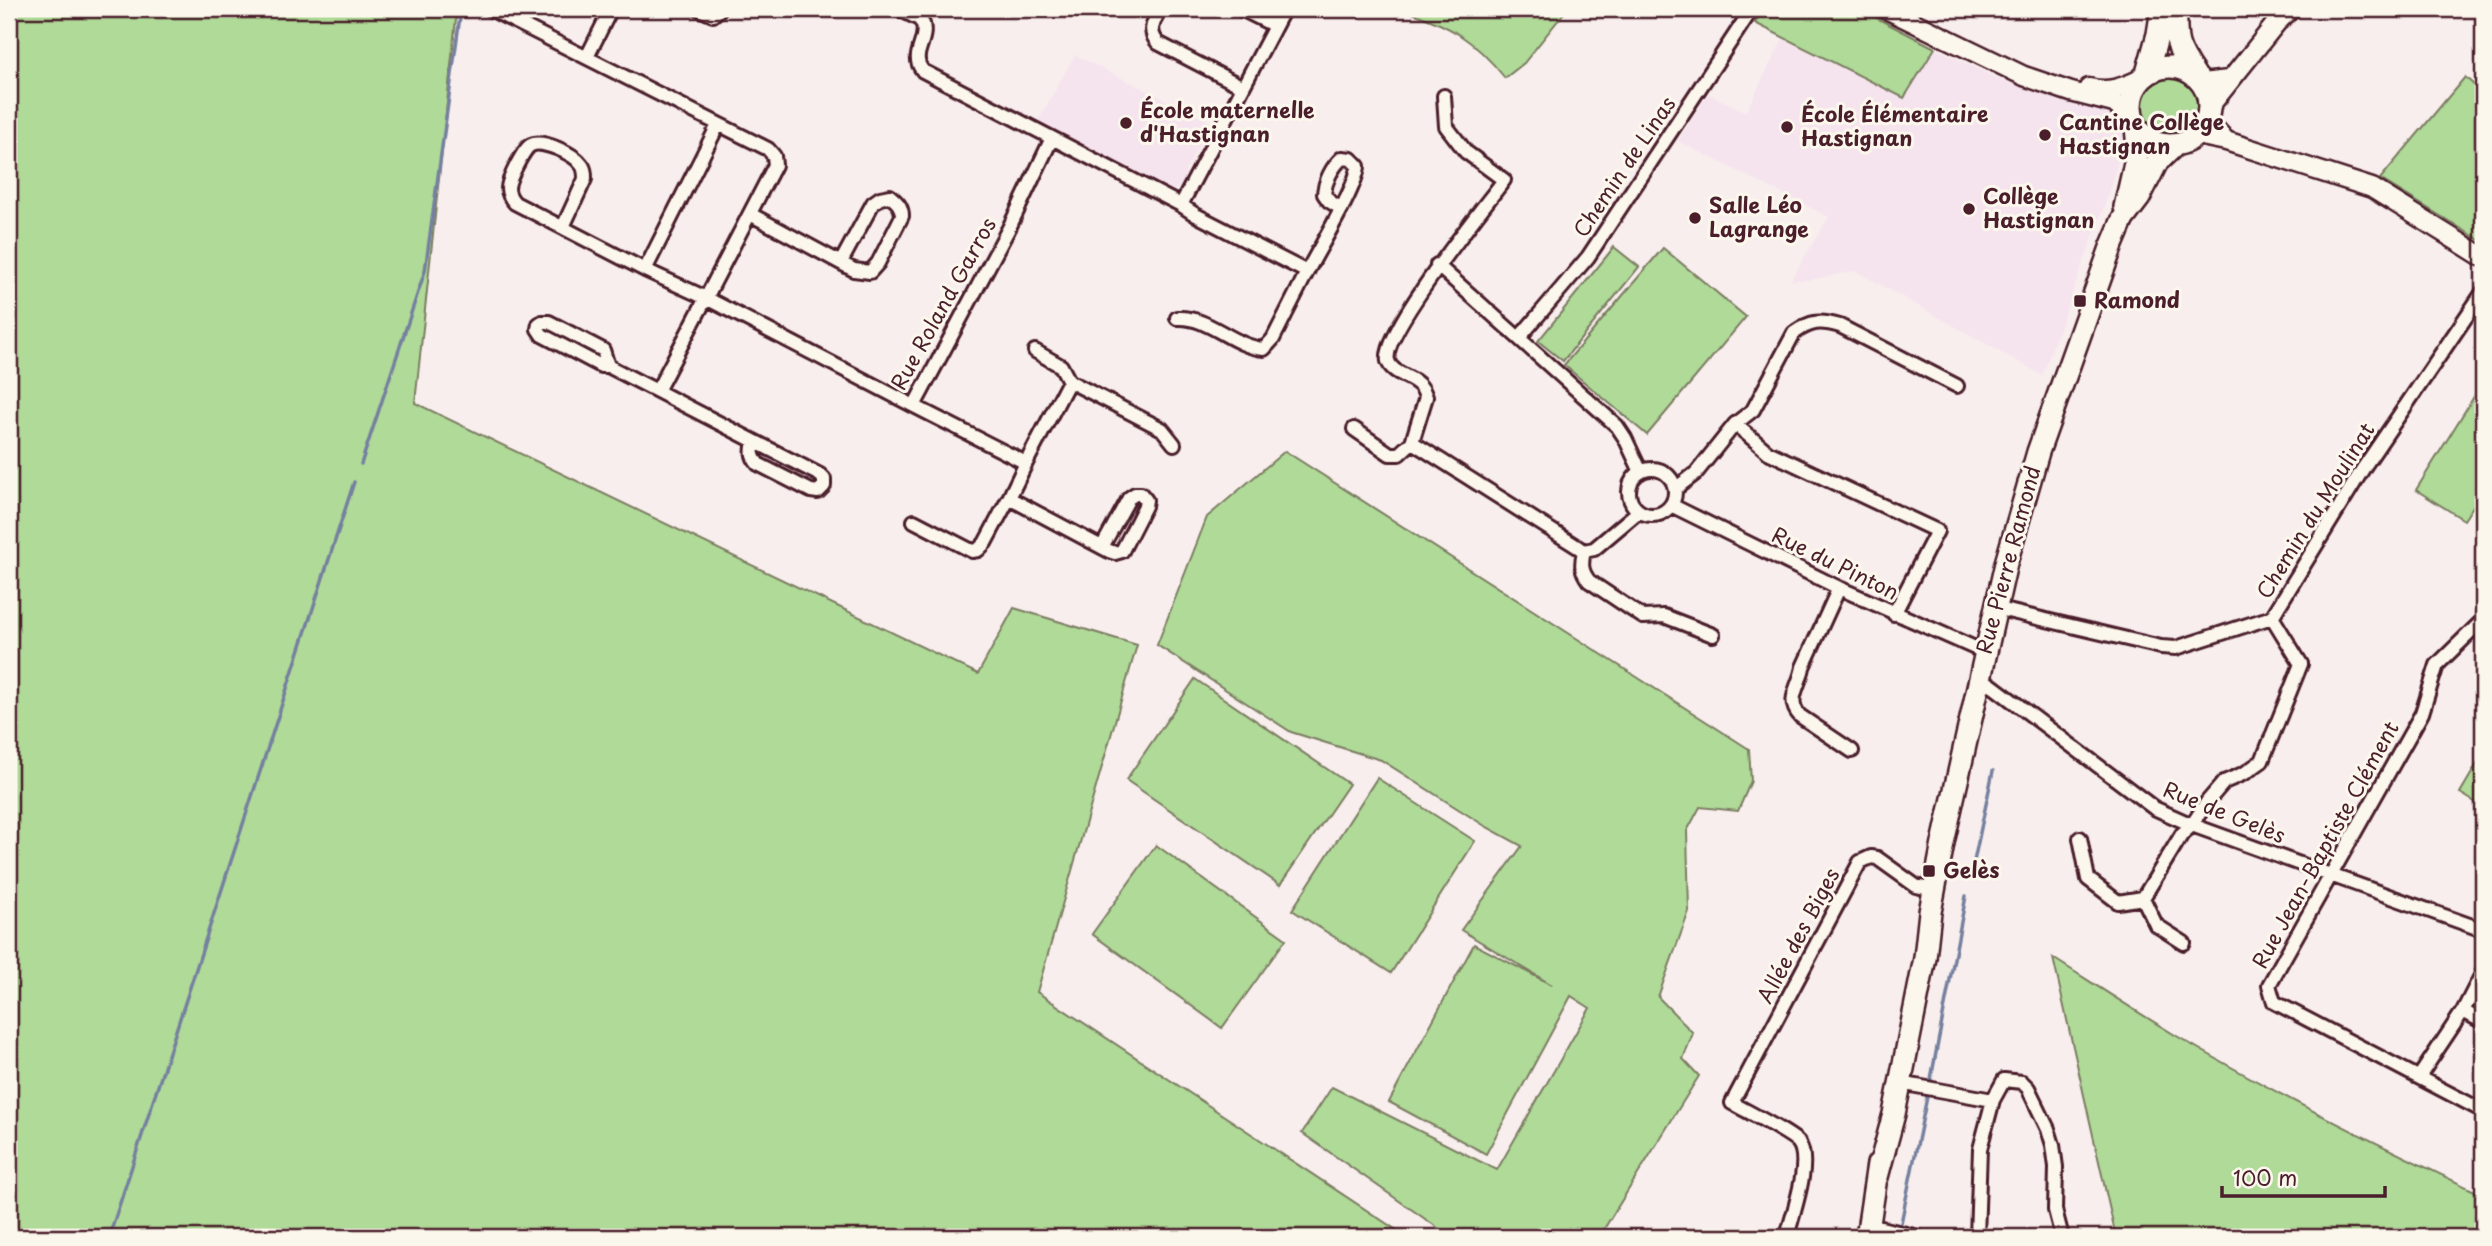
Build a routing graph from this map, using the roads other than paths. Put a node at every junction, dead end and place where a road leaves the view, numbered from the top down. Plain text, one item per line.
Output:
1 (491, 9) edge
2 (611, 9) edge
3 (699, 9) edge
4 (720, 9) edge
5 (899, 9) edge
6 (1160, 9) edge
7 (1241, 9) edge
8 (1284, 9) edge
9 (1752, 9) edge
10 (1886, 9) edge
11 (1907, 9) edge
12 (2162, 9) edge
13 (2176, 9) edge
14 (2291, 9) edge
15 (1275, 26) junction
16 (587, 57) junction
17 (2143, 77) junction
18 (2199, 79) junction
19 (2229, 80) junction
20 (1243, 87) junction
21 (1444, 96) dead end
22 (2133, 121) junction
23 (2204, 121) junction
24 (718, 125) junction
25 (1052, 138) junction
26 (2175, 145) junction
27 (1181, 205) junction
28 (1340, 208) dead end
29 (750, 214) junction
30 (2123, 219) junction
31 (563, 227) junction
32 (2483, 257) edge
33 (841, 262) junction
34 (1437, 265) junction
35 (645, 270) junction
36 (1307, 272) junction
37 (2483, 292) edge
38 (706, 298) junction
39 (1177, 317) dead end
40 (1519, 338) junction
41 (1035, 351) dead end
42 (608, 366) junction
43 (1069, 381) junction
44 (1957, 386) dead end
45 (657, 391) junction
46 (914, 406) junction
47 (1735, 424) junction
48 (1354, 429) dead end
49 (754, 441) junction
50 (1412, 442) junction
51 (1174, 444) dead end
52 (1026, 463) junction
53 (1641, 472) junction
54 (1675, 489) junction
55 (1009, 498) junction
56 (1671, 505) junction
57 (1639, 511) junction
58 (914, 521) dead end
59 (1102, 547) junction
60 (1584, 551) junction
61 (1839, 588) junction
62 (1995, 608) junction
63 (1894, 614) junction
64 (2272, 617) junction
65 (2483, 620) edge
66 (1713, 635) dead end
67 (1984, 652) junction
68 (1978, 680) junction
69 (1852, 751) dead end
70 (2192, 825) junction
71 (2080, 838) dead end
72 (2332, 875) junction
73 (1934, 890) junction
74 (2143, 898) junction
75 (1930, 912) junction
76 (2483, 930) edge
77 (2184, 943) dead end
78 (2483, 971) edge
79 (2463, 1011) junction
80 (2483, 1022) edge
81 (2419, 1077) junction
82 (1899, 1083) junction
83 (1993, 1100) junction
84 (2483, 1111) edge
85 (1877, 1177) junction
86 (1868, 1231) edge
87 (1787, 1237) edge
88 (1918, 1237) edge
89 (1977, 1237) edge
90 (2062, 1237) edge

1 - 16 street
2 - 16 street
3 - 4 street
5 - 25 street
6 - 20 street
7 - 15 street
8 - 15 street
9 - 40 street, Chemin de Linas
10 - 22 street
11 - 17 street
12 - 17 main road
13 - 18 main road
14 - 19 street
15 - 20 street
16 - 24 street
17 - 18 main road
17 - 22 main road
18 - 19 street
18 - 23 main road
19 - 23 street
20 - 27 street
21 - 34 street
22 - 26 main road
22 - 30 main road, Rue Pierre Ramond
23 - 26 main road
23 - 32 street
24 - 29 street
24 - 35 street
25 - 27 street
25 - 46 street, Rue Roland Garros
26 - 30 main road, Rue Pierre Ramond
27 - 36 street
28 - 36 street
29 - 33 street
29 - 38 street
30 - 62 main road, Rue Pierre Ramond
31 - 31 street
31 - 35 street, Rue Roland Garros
33 - 33 street
34 - 40 street
34 - 50 street
35 - 38 street, Rue Roland Garros
36 - 39 street
37 - 64 street, Chemin du Moulinat
38 - 45 street
38 - 46 street, Rue Roland Garros
40 - 53 street
41 - 43 street
42 - 42 street
42 - 45 street
43 - 51 street
43 - 52 street
44 - 47 street
45 - 49 street
46 - 52 street
47 - 54 street
47 - 63 street
48 - 50 street
49 - 49 street
50 - 60 street
52 - 55 street
53 - 54 street
53 - 57 street
54 - 56 street
55 - 58 street
55 - 59 street
56 - 57 street
56 - 61 street, Rue du Pinton
57 - 60 street
59 - 59 street
60 - 66 street
61 - 63 street, Rue du Pinton
61 - 69 street
62 - 64 street, Chemin du Moulinat
62 - 67 main road, Rue Pierre Ramond
63 - 67 street, Rue du Pinton
64 - 70 street
65 - 72 street, Rue Jean-Baptiste Clément
67 - 68 main road, Rue Pierre Ramond
68 - 70 street, Rue de Gelès
68 - 73 main road, Rue Pierre Ramond
70 - 72 street, Rue de Gelès
70 - 74 street
71 - 74 street
72 - 76 street, Rue de Gelès
72 - 81 street, Rue Jean-Baptiste Clément
73 - 75 main road, Rue Pierre Ramond
73 - 87 street, Allée des Biges
74 - 77 street
75 - 82 main road, Rue Pierre Ramond
75 - 85 main road, Rue Pierre Ramond
78 - 79 street
79 - 80 street
79 - 81 street
81 - 84 street, Rue Jean-Baptiste Clément
82 - 83 street
82 - 85 main road, Rue Pierre Ramond
83 - 89 street
83 - 90 street
85 - 86 main road, Rue Pierre Ramond
86 - 88 street

